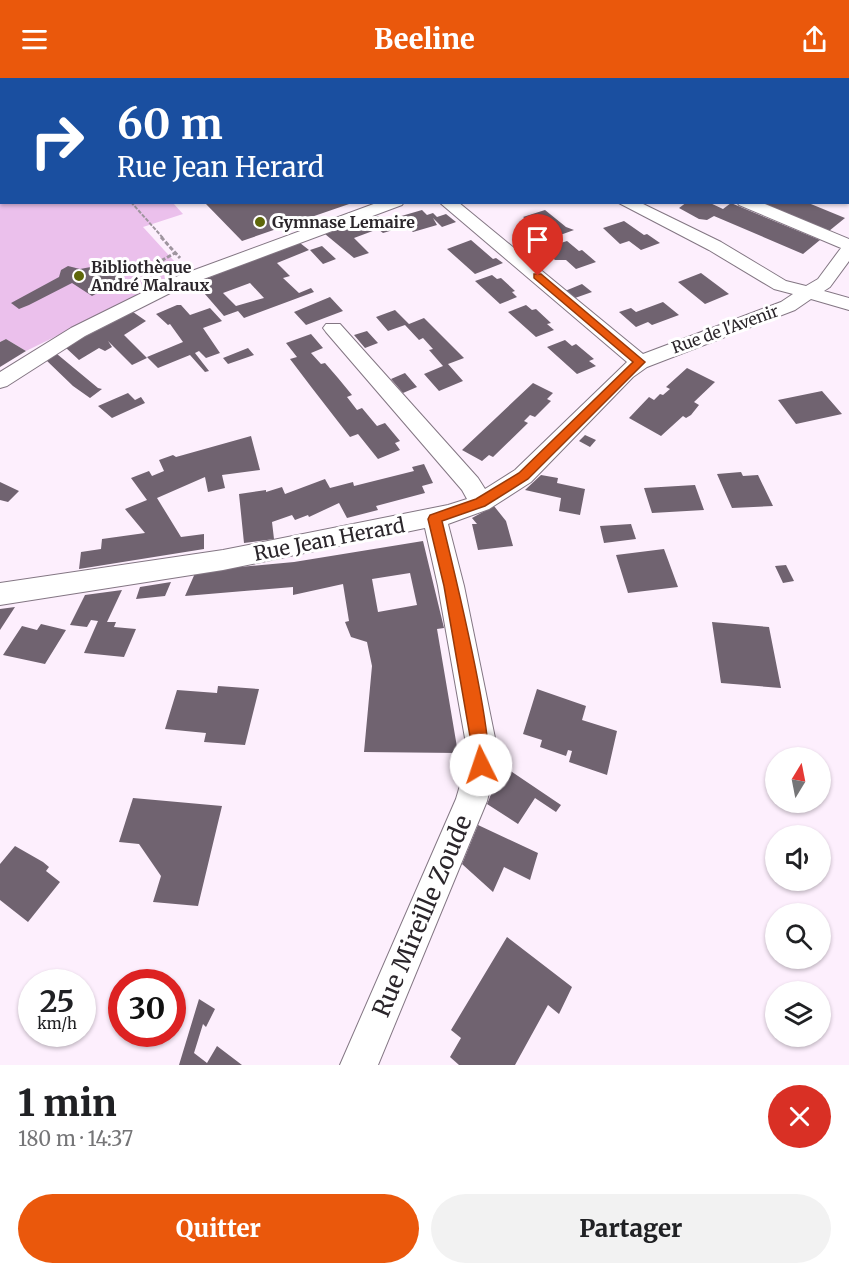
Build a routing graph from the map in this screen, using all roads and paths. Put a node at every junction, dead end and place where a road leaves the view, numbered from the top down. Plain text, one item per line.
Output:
1 (133, 204) edge
2 (391, 204) edge
3 (449, 204) edge
4 (629, 204) edge
5 (750, 204) edge
6 (849, 247) edge
7 (194, 276) junction
8 (808, 294) junction
9 (849, 304) edge
10 (333, 328) dead end
11 (640, 362) junction
12 (0, 381) edge
13 (481, 502) junction
14 (435, 519) junction
15 (0, 594) edge
16 (359, 1065) edge

1 - 7 path
2 - 7 street
3 - 11 street
4 - 8 street
5 - 6 street
6 - 8 street, Rue de l'Avenir
7 - 12 street
8 - 9 street
8 - 11 street, Rue de l'Avenir
10 - 13 street
11 - 13 street, Rue Jean Herard
13 - 14 street, Rue Jean Herard
14 - 15 street, Rue Jean Herard
14 - 16 street, Rue Mireille Zoude

